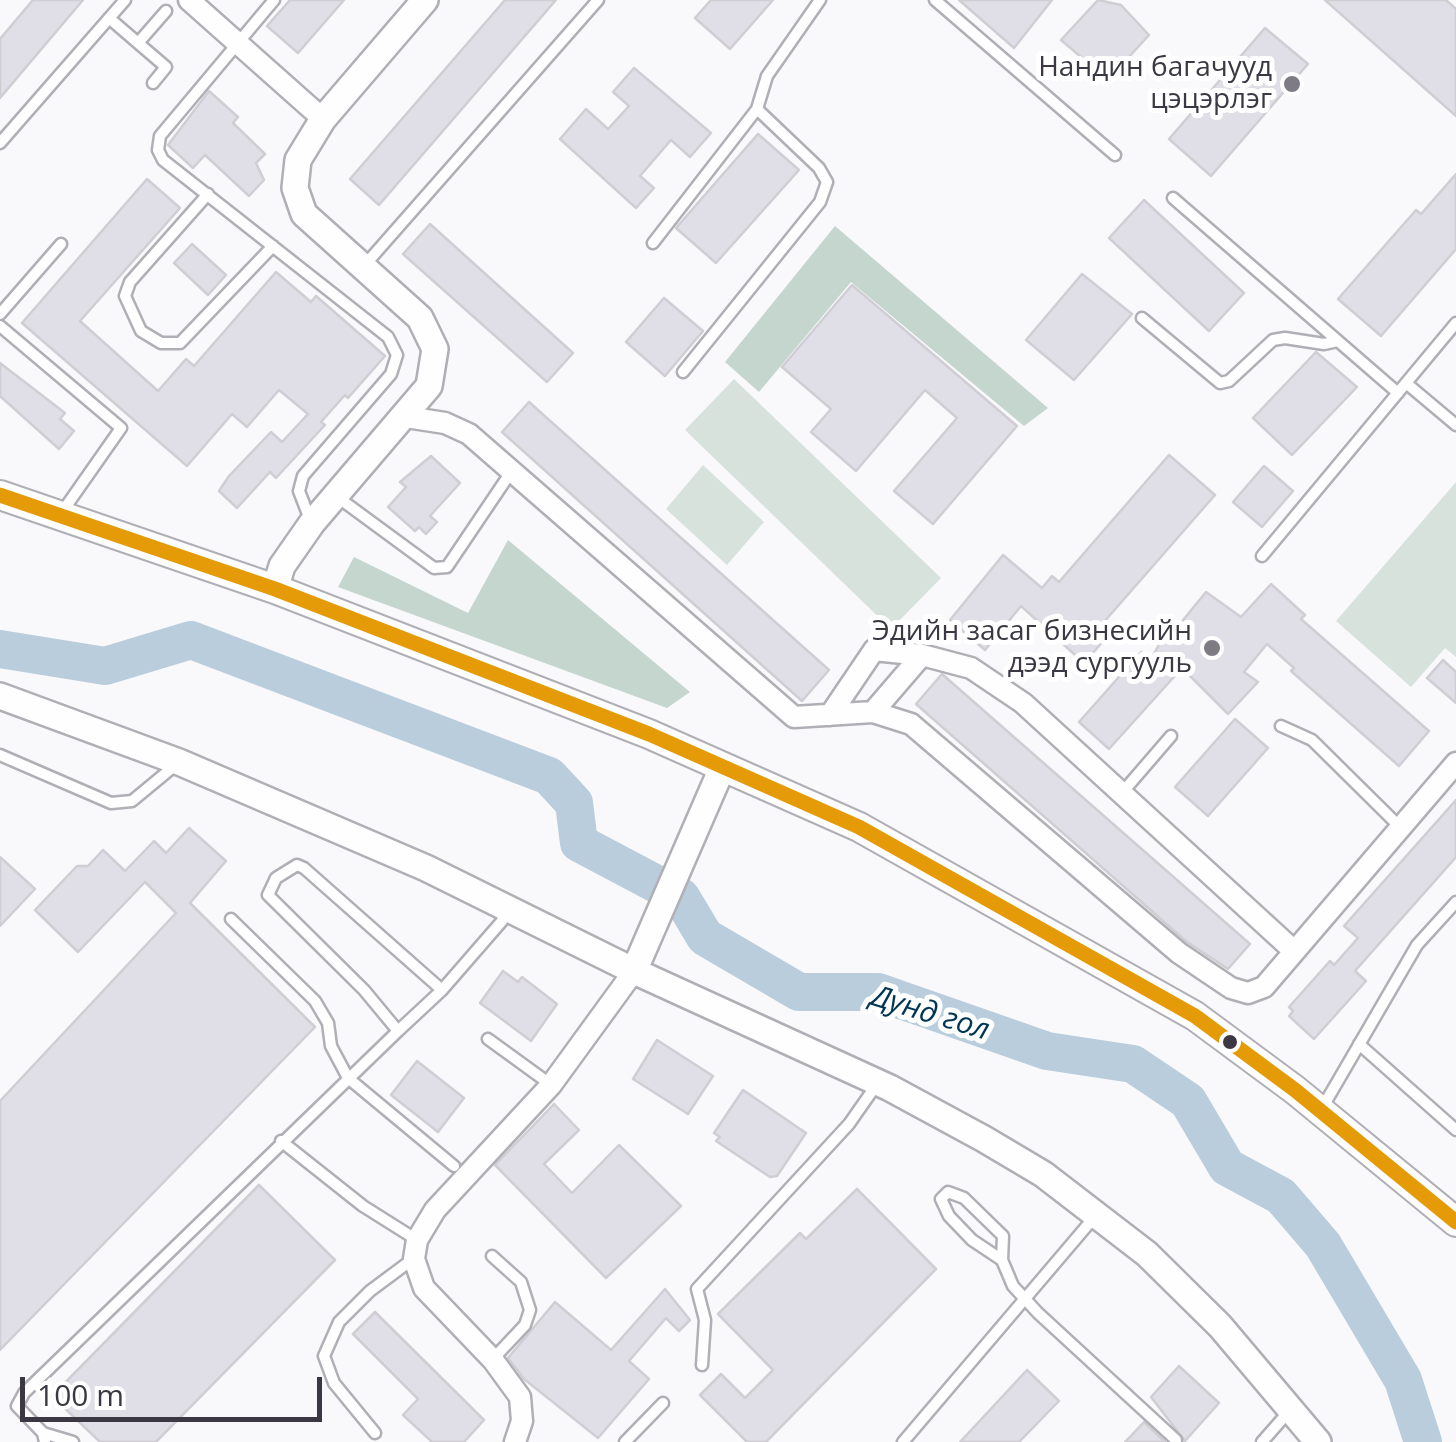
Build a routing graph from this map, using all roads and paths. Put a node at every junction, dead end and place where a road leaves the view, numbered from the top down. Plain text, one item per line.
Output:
1 (125, 0) edge
2 (190, 0) edge
3 (274, 0) edge
4 (425, 0) edge
5 (598, 0) edge
6 (820, 0) edge
7 (935, 0) edge
8 (166, 11) dead end
9 (109, 18) junction
10 (239, 42) junction
11 (138, 43) junction
12 (153, 83) dead end
13 (757, 108) junction
14 (323, 120) junction
15 (0, 143) edge
16 (1115, 155) dead end
17 (208, 194) junction
18 (1173, 198) dead end
19 (653, 242) dead end
20 (61, 244) dead end
21 (273, 246) junction
22 (362, 269) junction
23 (0, 314) edge
24 (1142, 318) dead end
25 (1456, 324) edge
26 (0, 326) edge
27 (1338, 341) junction
28 (683, 372) dead end
29 (1406, 382) junction
30 (1398, 392) junction
31 (406, 417) junction
32 (1456, 425) edge
33 (511, 472) junction
34 (0, 495) edge
35 (336, 496) junction
36 (60, 516) junction
37 (312, 522) junction
38 (1262, 556) dead end
39 (275, 588) junction
40 (922, 655) junction
41 (0, 696) edge
42 (873, 712) junction
43 (830, 715) junction
44 (1281, 726) dead end
45 (1171, 736) dead end
46 (0, 755) edge
47 (179, 762) junction
48 (1456, 764) edge
49 (718, 778) junction
50 (1120, 795) junction
51 (1400, 828) junction
52 (1456, 902) edge
53 (506, 907) junction
54 (230, 919) dead end
55 (1294, 951) junction
56 (639, 961) junction
57 (442, 990) junction
58 (398, 1032) junction
59 (488, 1039) dead end
60 (1359, 1044) junction
61 (348, 1078) junction
62 (878, 1083) junction
63 (551, 1085) junction
64 (1321, 1110) junction
65 (1456, 1130) edge
66 (281, 1141) junction
67 (454, 1166) dead end
68 (1097, 1214) junction
69 (1456, 1222) edge
70 (415, 1249) junction
71 (492, 1256) dead end
72 (1002, 1260) junction
73 (1025, 1299) junction
74 (492, 1360) junction
75 (702, 1364) dead end
76 (662, 1403) dead end
77 (1291, 1409) junction
78 (375, 1434) dead end
79 (44, 1437) edge
80 (1176, 1440) edge
81 (73, 1442) edge
82 (515, 1442) edge
83 (625, 1442) edge
84 (903, 1442) edge
85 (1262, 1442) edge
86 (1318, 1442) edge

1 - 9 lane
2 - 10 street
3 - 10 lane
4 - 14 street
5 - 22 lane
6 - 13 lane
7 - 16 lane
8 - 11 lane
9 - 11 lane
9 - 15 lane
10 - 14 street
10 - 17 lane
11 - 12 lane
13 - 19 lane
13 - 28 lane
14 - 22 street
17 - 21 lane
17 - 21 lane
18 - 27 lane
20 - 23 lane
21 - 37 lane
22 - 31 street
24 - 27 lane
25 - 29 lane
26 - 36 lane
27 - 30 lane
29 - 30 lane
29 - 32 lane
30 - 38 lane
31 - 33 street
31 - 35 street
33 - 35 lane
33 - 43 street
34 - 36 main road
35 - 37 street
36 - 39 main road
37 - 39 street
39 - 49 main road
40 - 42 street
40 - 43 street
40 - 50 street
41 - 47 street
42 - 43 street
42 - 55 street
44 - 51 lane
45 - 50 lane
46 - 47 lane
47 - 53 street
48 - 51 street
49 - 56 street
49 - 64 main road
50 - 55 street
51 - 55 street
52 - 60 lane
53 - 56 street
53 - 57 lane
54 - 61 lane
56 - 62 street
56 - 63 street
57 - 58 lane
57 - 58 lane
58 - 61 lane
59 - 63 lane
60 - 64 lane
60 - 65 lane
61 - 66 lane
61 - 67 lane
62 - 68 street
62 - 75 lane
63 - 70 street
64 - 69 main road
66 - 70 lane
66 - 79 lane
68 - 73 lane
68 - 77 street
70 - 74 street
70 - 78 lane
71 - 74 lane
72 - 72 lane
72 - 73 lane
73 - 80 lane
73 - 84 lane
74 - 82 street
76 - 83 lane
77 - 85 lane
77 - 86 street
79 - 81 lane

